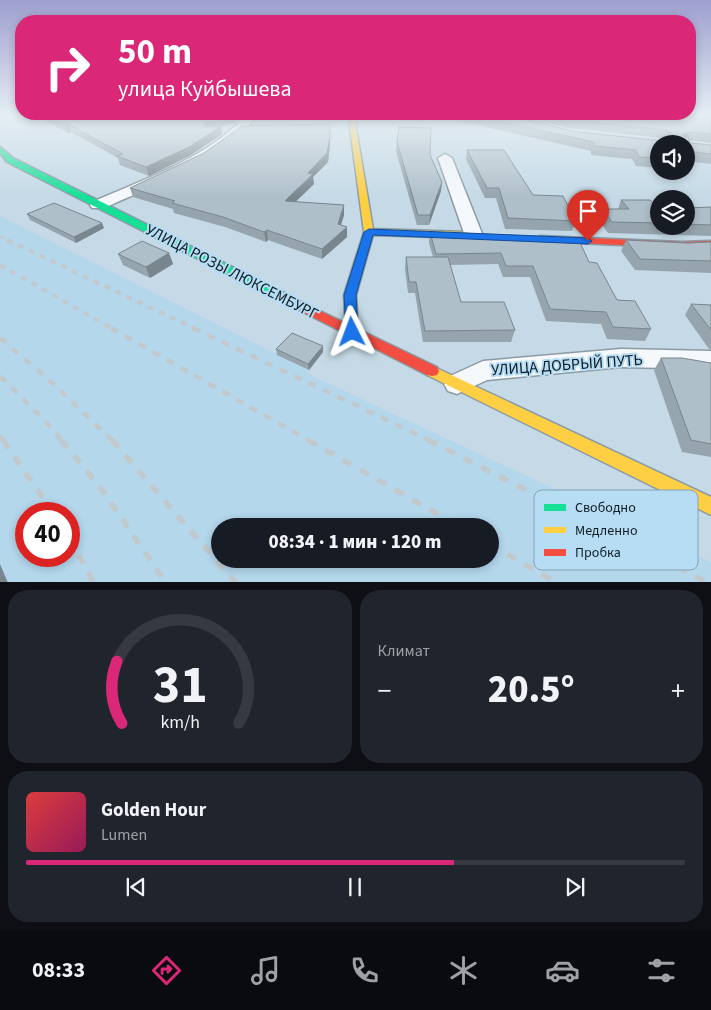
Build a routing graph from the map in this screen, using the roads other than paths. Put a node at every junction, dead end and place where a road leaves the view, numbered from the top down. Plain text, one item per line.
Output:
1 (223, 142) edge
2 (355, 142) edge
3 (0, 149) edge
4 (445, 158) dead end
5 (98, 205) junction
6 (369, 232) junction
7 (479, 236) joint
8 (523, 238) edge
9 (711, 244) edge
10 (352, 332) junction
11 (711, 360) edge
12 (457, 384) junction
13 (678, 490) edge
14 (698, 500) edge
15 (711, 506) edge

1 - 5 street
2 - 6 street
3 - 5 street, УЛИЦА РОЗЫ ЛЮКСЕМБУРГ
4 - 7 street
5 - 10 street, УЛИЦА РОЗЫ ЛЮКСЕМБУРГ
6 - 7 street
6 - 10 street
8 - 9 street
10 - 12 street, УЛИЦА РОЗЫ ЛЮКСЕМБУРГ
11 - 12 street, УЛИЦА ДОБРЫЙ ПУТЬ
12 - 13 street, УЛИЦА РОЗЫ ЛЮКСЕМБУРГ
14 - 15 street, УЛИЦА РОЗЫ ЛЮКСЕМБУРГ

